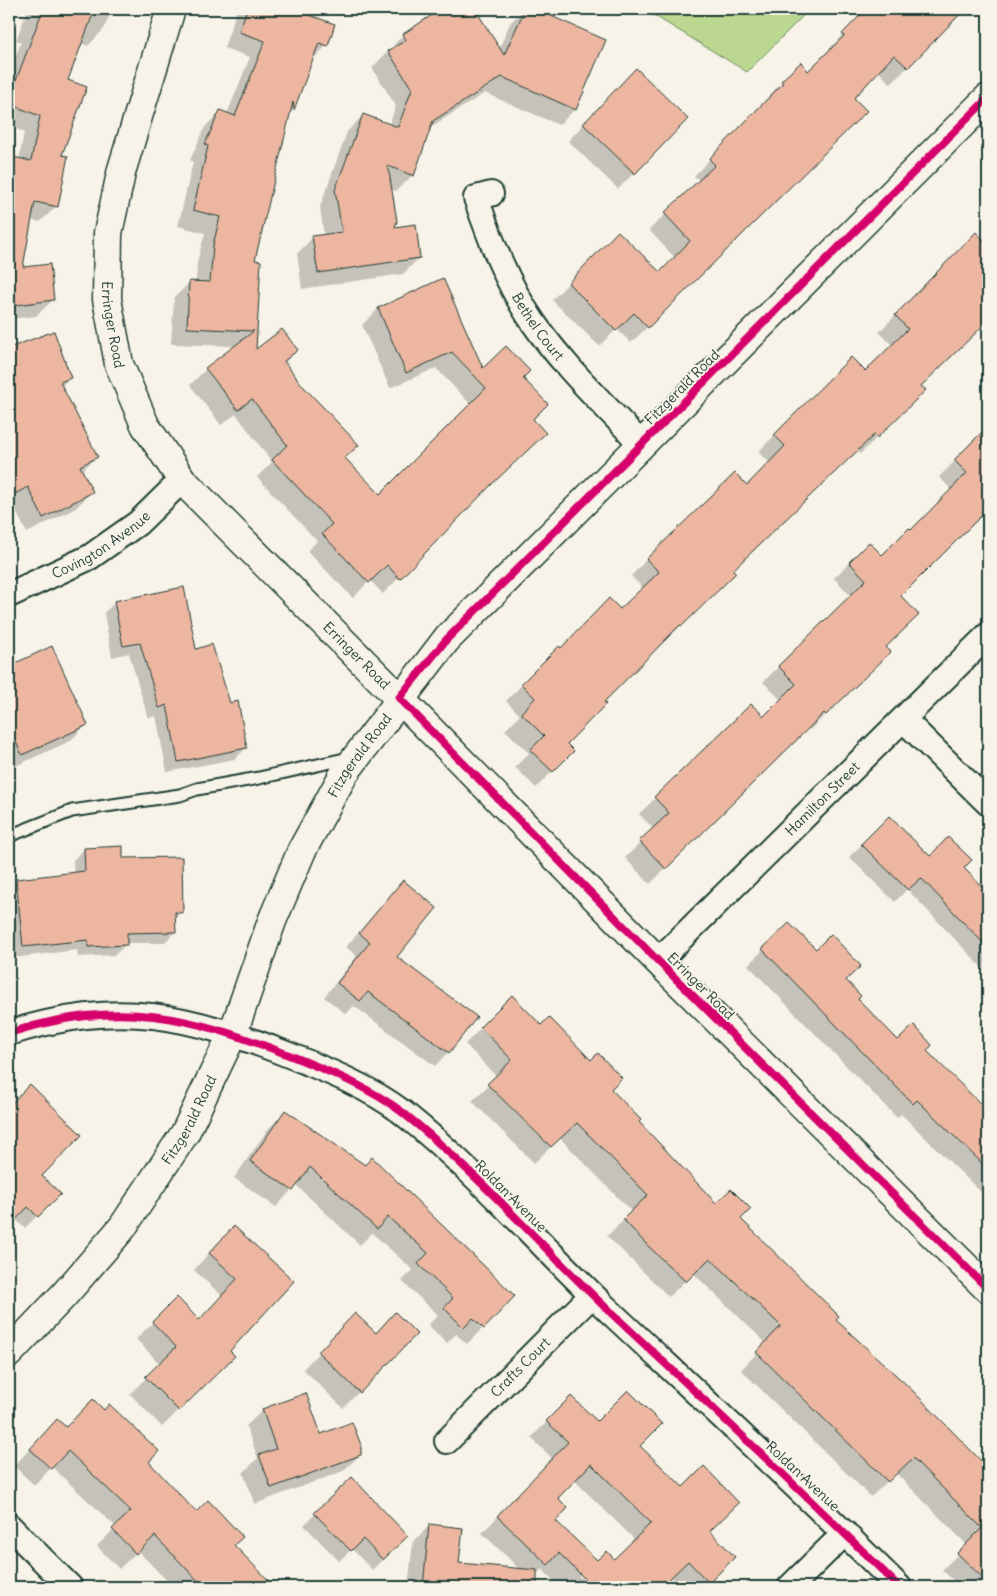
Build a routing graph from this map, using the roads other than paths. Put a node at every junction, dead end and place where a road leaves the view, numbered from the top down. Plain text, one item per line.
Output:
1 (171, 9) edge
2 (988, 98) edge
3 (490, 194) dead end
4 (642, 445) junction
5 (182, 480) junction
6 (9, 595) edge
7 (988, 635) edge
8 (400, 698) junction
9 (904, 720) junction
10 (356, 756) junction
11 (988, 803) edge
12 (9, 836) edge
13 (658, 961) junction
14 (9, 1033) edge
15 (233, 1033) junction
16 (988, 1289) edge
17 (592, 1295) junction
18 (9, 1353) edge
19 (448, 1441) dead end
20 (9, 1526) edge
21 (845, 1533) junction
22 (70, 1587) edge
23 (790, 1587) edge
24 (899, 1587) edge

1 - 5 main road, Erringer Road
2 - 4 main road, Fitzgerald Road
3 - 4 street, Bethel Court
4 - 8 main road, Fitzgerald Road
5 - 6 street, Covington Avenue
5 - 8 main road, Erringer Road
7 - 9 street, Hamilton Street
8 - 10 main road, Fitzgerald Road
8 - 13 main road, Erringer Road
9 - 11 street
9 - 13 street, Hamilton Street
10 - 12 lane
10 - 15 main road, Fitzgerald Road
13 - 16 main road, Erringer Road
14 - 15 street, Roldan Avenue
15 - 17 street, Roldan Avenue
15 - 18 main road, Fitzgerald Road
17 - 19 street, Crafts Court
17 - 21 street, Roldan Avenue
20 - 22 street
21 - 23 street
21 - 24 street, Roldan Avenue

